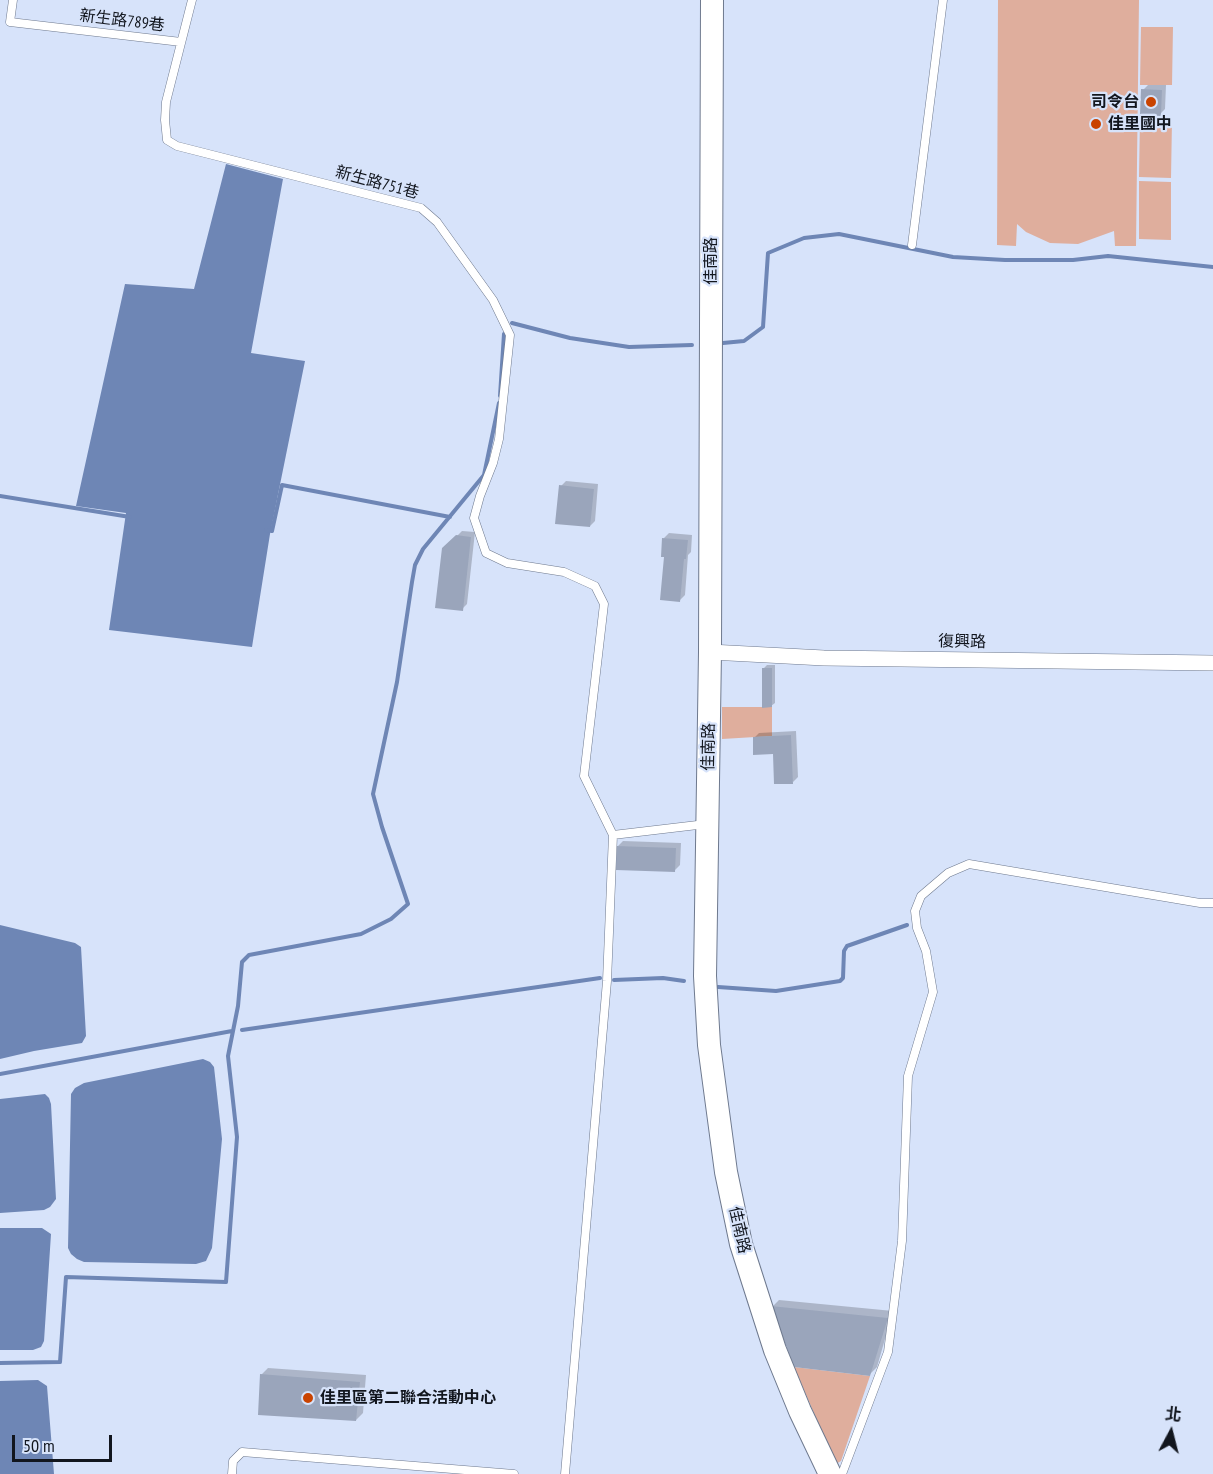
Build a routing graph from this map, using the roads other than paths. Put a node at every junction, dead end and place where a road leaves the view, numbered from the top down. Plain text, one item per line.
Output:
1 (13, 0) edge
2 (192, 0) edge
3 (712, 0) edge
4 (943, 0) edge
5 (181, 42) junction
6 (912, 244) dead end
7 (710, 652) junction
8 (1213, 663) edge
9 (708, 824) junction
10 (613, 835) junction
11 (1213, 903) edge
12 (232, 1474) edge
13 (514, 1474) edge
14 (566, 1474) edge
15 (830, 1474) edge
16 (842, 1474) edge

1 - 5 lane, 新生路789巷
2 - 5 lane, 新生路751巷
3 - 7 street, 佳南路
4 - 6 lane
5 - 10 lane, 新生路751巷
7 - 8 street, 復興路
7 - 9 street, 佳南路
9 - 10 lane
9 - 15 street, 佳南路
10 - 14 lane
11 - 16 lane
12 - 13 lane

